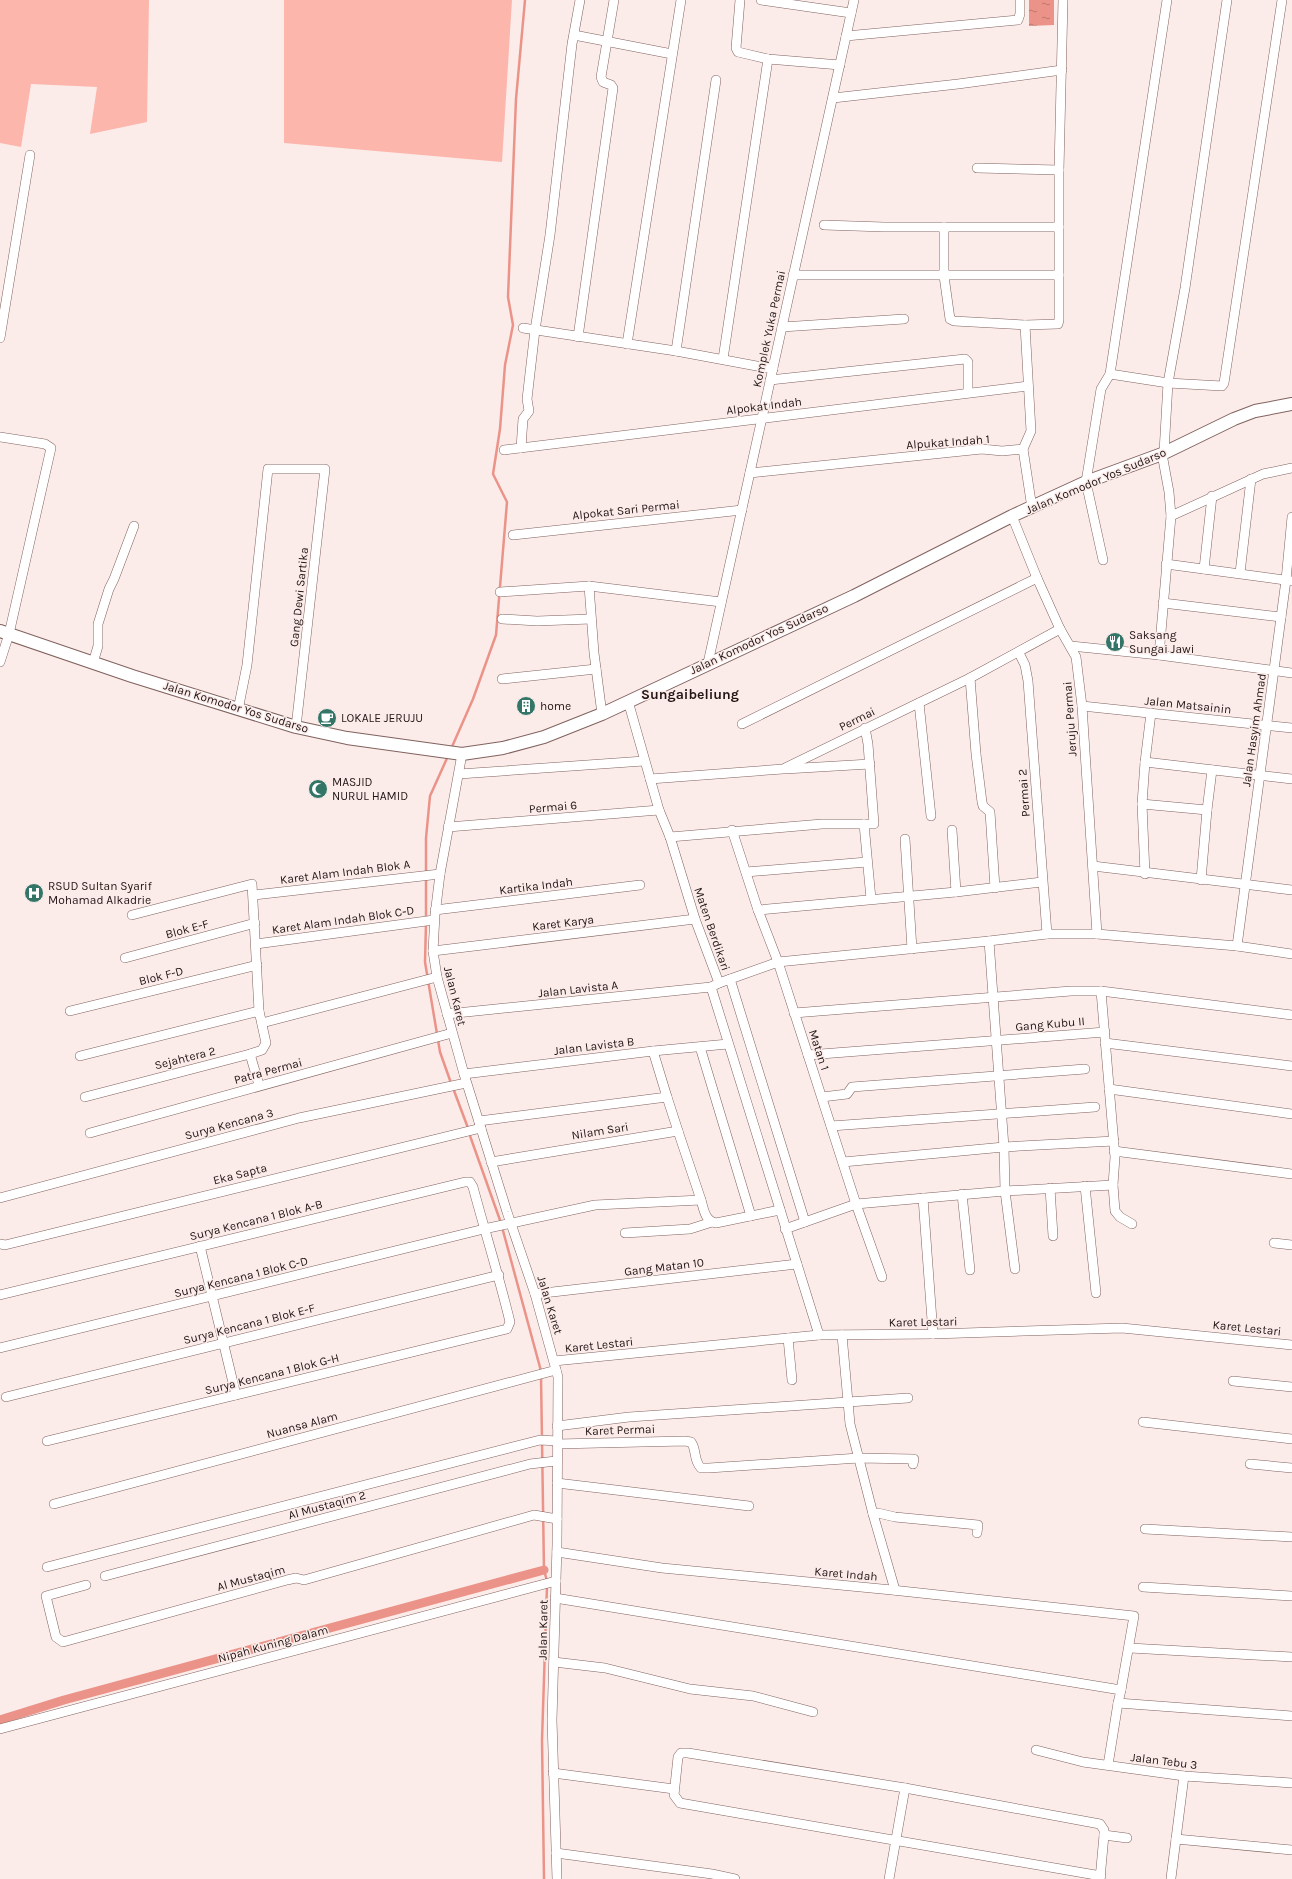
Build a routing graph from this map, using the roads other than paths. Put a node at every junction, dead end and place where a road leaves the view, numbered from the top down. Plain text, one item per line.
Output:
1 (580, 0) edge
2 (614, 0) edge
3 (681, 0) edge
4 (740, 0) edge
5 (761, 0) edge
6 (854, 0) edge
7 (1020, 0) edge
8 (1063, 0) edge
9 (1167, 0) edge
10 (1227, 0) edge
11 (1282, 0) edge
12 (851, 13) junction
13 (574, 35) junction
14 (846, 36) junction
15 (606, 42) junction
16 (672, 54) junction
17 (768, 59) junction
18 (840, 65) junction
19 (1062, 70) junction
20 (716, 80) dead end
21 (832, 98) junction
22 (30, 155) dead end
23 (977, 168) dead end
24 (1059, 170) junction
25 (824, 225) dead end
26 (944, 227) junction
27 (1059, 227) junction
28 (1059, 275) junction
29 (793, 276) junction
30 (944, 276) junction
31 (904, 319) dead end
32 (1025, 325) junction
33 (782, 327) junction
34 (523, 328) dead end
35 (535, 330) junction
36 (578, 337) junction
37 (0, 338) edge
38 (627, 344) junction
39 (676, 351) junction
40 (723, 359) junction
41 (773, 369) junction
42 (1110, 374) junction
43 (770, 380) junction
44 (1168, 383) junction
45 (1028, 386) junction
46 (968, 392) junction
47 (1292, 404) edge
48 (762, 418) junction
49 (0, 437) edge
50 (521, 448) junction
51 (1023, 449) junction
52 (504, 450) dead end
53 (1163, 453) junction
54 (1292, 468) edge
55 (750, 473) junction
56 (1250, 479) junction
57 (1086, 482) junction
58 (1212, 496) junction
59 (1032, 508) junction
60 (742, 510) junction
61 (1012, 516) junction
62 (1171, 516) junction
63 (1292, 516) edge
64 (134, 526) dead end
65 (513, 535) dead end
66 (1103, 560) dead end
67 (1166, 564) junction
68 (1204, 569) junction
69 (1240, 573) junction
70 (1036, 578) junction
71 (1289, 580) edge
72 (589, 586) junction
73 (500, 592) dead end
74 (721, 602) junction
75 (1163, 603) junction
76 (1281, 617) junction
77 (502, 619) dead end
78 (591, 619) junction
79 (1060, 629) junction
80 (4, 632) edge
81 (1071, 646) junction
82 (1019, 652) junction
83 (1159, 655) junction
84 (0, 662) edge
85 (94, 663) junction
86 (708, 663) junction
87 (596, 669) junction
88 (1274, 671) junction
89 (1292, 673) edge
90 (970, 678) junction
91 (502, 679) dead end
92 (628, 701) junction
93 (919, 703) junction
94 (1082, 706) junction
95 (238, 710) junction
96 (1151, 713) junction
97 (602, 714) junction
98 (742, 724) dead end
99 (1267, 725) junction
100 (296, 727) junction
101 (865, 728) junction
102 (1292, 728) edge
103 (461, 754) junction
104 (644, 761) junction
105 (1145, 762) junction
106 (870, 764) junction
107 (783, 769) junction
108 (1212, 770) junction
109 (459, 774) junction
110 (1260, 775) junction
111 (650, 779) junction
112 (1292, 779) edge
113 (1142, 804) junction
114 (659, 810) junction
115 (1207, 810) junction
116 (932, 816) dead end
117 (864, 824) junction
118 (448, 827) junction
119 (732, 830) junction
120 (952, 830) dead end
121 (670, 836) junction
122 (905, 839) dead end
123 (867, 862) junction
124 (1093, 866) junction
125 (746, 872) junction
126 (437, 874) junction
127 (1145, 874) junction
128 (1201, 880) junction
129 (1042, 882) junction
130 (640, 885) dead end
131 (1245, 885) junction
132 (994, 888) junction
133 (1292, 890) edge
134 (956, 892) junction
135 (254, 895) junction
136 (909, 896) junction
137 (870, 899) junction
138 (435, 910) junction
139 (758, 910) junction
140 (132, 915) dead end
141 (695, 919) junction
142 (432, 921) junction
143 (255, 922) junction
144 (1047, 934) junction
145 (1097, 934) junction
146 (989, 942) junction
147 (256, 944) junction
148 (1237, 946) junction
149 (912, 949) junction
150 (433, 951) junction
151 (1292, 954) edge
152 (125, 958) dead end
153 (778, 962) junction
154 (257, 964) junction
155 (434, 977) junction
156 (730, 979) junction
157 (715, 985) junction
158 (1101, 991) junction
159 (993, 998) junction
160 (70, 1011) dead end
161 (259, 1011) junction
162 (794, 1013) junction
163 (447, 1014) junction
164 (1292, 1015) edge
165 (262, 1023) junction
166 (1105, 1032) junction
167 (450, 1034) junction
168 (996, 1040) junction
169 (1106, 1043) junction
170 (728, 1044) junction
171 (700, 1047) junction
172 (654, 1051) junction
173 (250, 1054) junction
174 (808, 1055) junction
175 (80, 1056) dead end
176 (1292, 1066) edge
177 (1086, 1069) dead end
178 (999, 1075) junction
179 (464, 1080) junction
180 (259, 1085) junction
181 (1109, 1089) junction
182 (85, 1097) dead end
183 (667, 1097) junction
184 (822, 1097) junction
185 (1095, 1107) dead end
186 (1002, 1112) junction
187 (1292, 1114) edge
188 (479, 1126) junction
189 (831, 1126) junction
190 (678, 1131) junction
191 (90, 1132) dead end
192 (1114, 1140) junction
193 (1004, 1147) junction
194 (1114, 1151) junction
195 (491, 1162) junction
196 (843, 1162) junction
197 (1292, 1174) edge
198 (1113, 1185) junction
199 (1084, 1186) junction
200 (1050, 1188) junction
201 (1005, 1191) junction
202 (962, 1194) junction
203 (0, 1198) edge
204 (923, 1198) junction
205 (702, 1200) junction
206 (856, 1204) junction
207 (780, 1210) junction
208 (750, 1216) junction
209 (712, 1222) junction
210 (805, 1222) junction
211 (508, 1224) junction
212 (1132, 1224) dead end
213 (486, 1229) junction
214 (785, 1229) junction
215 (625, 1233) dead end
216 (1053, 1236) dead end
217 (1274, 1243) dead end
218 (2, 1244) edge
219 (200, 1246) junction
220 (1292, 1246) edge
221 (797, 1264) junction
222 (1015, 1269) dead end
223 (970, 1270) dead end
224 (499, 1275) junction
225 (882, 1277) dead end
226 (1096, 1293) dead end
227 (534, 1294) junction
228 (0, 1295) edge
229 (212, 1296) junction
230 (504, 1331) joint
231 (933, 1334) junction
232 (819, 1335) junction
233 (842, 1335) junction
234 (788, 1338) junction
235 (223, 1343) junction
236 (1292, 1345) edge
237 (0, 1348) edge
238 (554, 1367) junction
239 (792, 1380) dead end
240 (1233, 1381) dead end
241 (1292, 1387) edge
242 (236, 1395) junction
243 (6, 1396) dead end
244 (908, 1398) dead end
245 (848, 1402) junction
246 (1143, 1422) dead end
247 (557, 1426) junction
248 (1292, 1439) edge
249 (47, 1441) dead end
250 (555, 1442) junction
251 (859, 1458) junction
252 (553, 1462) junction
253 (913, 1464) dead end
254 (1250, 1464) dead end
255 (1292, 1468) edge
256 (557, 1483) junction
257 (54, 1504) dead end
258 (749, 1506) dead end
259 (874, 1514) junction
260 (555, 1519) junction
261 (1145, 1529) dead end
262 (977, 1533) dead end
263 (1292, 1537) edge
264 (556, 1552) junction
265 (47, 1567) dead end
266 (105, 1576) dead end
267 (554, 1582) junction
268 (86, 1586) dead end
269 (1143, 1587) dead end
270 (895, 1590) junction
271 (1292, 1596) edge
272 (556, 1598) junction
273 (1130, 1648) junction
274 (1292, 1657) edge
275 (554, 1662) junction
276 (1121, 1690) junction
277 (1118, 1703) junction
278 (813, 1712) dead end
279 (1292, 1716) edge
280 (0, 1729) edge
281 (1036, 1750) dead end
282 (1108, 1765) junction
283 (553, 1773) junction
284 (1184, 1776) junction
285 (1292, 1783) edge
286 (905, 1788) junction
287 (674, 1789) junction
288 (1104, 1835) junction
289 (1127, 1838) dead end
290 (1176, 1839) junction
291 (896, 1840) junction
292 (1292, 1850) edge
293 (556, 1853) junction
294 (1100, 1878) edge
295 (1171, 1878) dead end
296 (557, 1879) edge
297 (735, 1879) edge
298 (889, 1879) edge

1 - 13 street
2 - 15 street
3 - 16 street
4 - 17 street
5 - 12 street
6 - 12 street, Komplek Yuka Permai
7 - 14 street
8 - 19 street
9 - 42 street
10 - 44 street
11 - 44 street
12 - 14 street, Komplek Yuka Permai
13 - 15 street
13 - 35 street
14 - 18 street, Komplek Yuka Permai
15 - 16 street
15 - 36 street
16 - 38 street
17 - 18 street
17 - 40 street
18 - 21 street, Komplek Yuka Permai
19 - 21 street
19 - 24 street
20 - 39 street
21 - 29 street, Komplek Yuka Permai
22 - 37 street
23 - 24 street
24 - 27 street
25 - 26 street
26 - 27 street
26 - 30 street
27 - 28 street
28 - 30 street
28 - 32 street
29 - 30 street
29 - 33 street, Komplek Yuka Permai
30 - 32 street
31 - 33 street
32 - 45 street
33 - 41 street, Komplek Yuka Permai
34 - 35 street
35 - 36 street
35 - 50 street
36 - 38 street
38 - 39 street
39 - 40 street
40 - 41 street
41 - 43 street, Komplek Yuka Permai
42 - 44 street
42 - 57 street
43 - 46 street
43 - 48 street, Komplek Yuka Permai
44 - 53 street
45 - 46 street, Alpokat Indah
45 - 51 street
46 - 48 street, Alpokat Indah
47 - 53 street, Jalan Komodor Yos Sudarso
48 - 50 street, Alpokat Indah
48 - 55 street, Komplek Yuka Permai
49 - 80 street
50 - 52 street, Alpokat Indah
51 - 55 street, Alpukat Indah 1
51 - 59 street
53 - 57 street, Jalan Komodor Yos Sudarso
53 - 62 street
54 - 56 street
55 - 60 street, Komplek Yuka Permai
56 - 58 street
56 - 69 street
57 - 59 street, Jalan Komodor Yos Sudarso
57 - 66 street
58 - 62 street
58 - 68 street
59 - 61 street, Jalan Komodor Yos Sudarso
60 - 65 street, Alpokat Sari Permai
60 - 74 street, Komplek Yuka Permai
61 - 70 street, Jeruju Permai
61 - 86 street, Jalan Komodor Yos Sudarso
62 - 67 street
63 - 71 street, Jalan Hasyim Ahmad
64 - 85 street
67 - 68 street
67 - 75 street
68 - 69 street
69 - 71 street
70 - 79 street, Jeruju Permai
70 - 98 street
71 - 76 street, Jalan Hasyim Ahmad
72 - 73 street
72 - 74 street
72 - 78 street
74 - 86 street, Komplek Yuka Permai
75 - 76 street
75 - 83 street
76 - 88 street, Jalan Hasyim Ahmad
77 - 78 street
78 - 87 street
79 - 81 street, Jeruju Permai
79 - 82 street, Permai
80 - 84 street
80 - 85 street, Jalan Komodor Yos Sudarso
81 - 83 street
81 - 94 street, Jeruju Permai
82 - 90 street, Permai
82 - 129 street, Permai 2
83 - 88 street
85 - 95 street, Jalan Komodor Yos Sudarso
86 - 92 street, Jalan Komodor Yos Sudarso
87 - 91 street
87 - 97 street
88 - 89 street
88 - 99 street, Jalan Hasyim Ahmad
90 - 93 street, Permai
90 - 132 street
92 - 97 street, Jalan Komodor Yos Sudarso
92 - 104 street, Maten Berdikari
93 - 101 street, Permai
93 - 116 street
94 - 96 street, Jalan Matsainin
94 - 124 street, Jeruju Permai
95 - 100 street, Jalan Komodor Yos Sudarso
95 - 100 street, Gang Dewi Sartika
96 - 99 street, Jalan Matsainin
96 - 105 street
97 - 103 street, Jalan Komodor Yos Sudarso
99 - 102 street, Jalan Matsainin
99 - 110 street, Jalan Hasyim Ahmad
100 - 103 street, Jalan Komodor Yos Sudarso
101 - 106 street
101 - 107 street, Permai
103 - 109 street, Jalan Karet
104 - 109 street
104 - 111 street, Maten Berdikari
105 - 108 street
105 - 113 street
106 - 107 street
106 - 117 street
107 - 111 street, Permai
108 - 110 street
108 - 115 street
109 - 118 street, Jalan Karet
110 - 112 street
110 - 131 street, Jalan Hasyim Ahmad
111 - 114 street, Maten Berdikari
113 - 115 street
113 - 127 street
114 - 118 street, Permai 6
114 - 121 street, Maten Berdikari
115 - 128 street
117 - 119 street
117 - 123 street
118 - 126 street, Jalan Karet
119 - 121 street
119 - 125 street, Matan 1
120 - 134 street
121 - 141 street, Maten Berdikari
122 - 136 street
123 - 125 street
123 - 137 street
124 - 127 street
124 - 145 street, Jeruju Permai
125 - 139 street, Matan 1
126 - 135 street, Karet Alam Indah Blok A
126 - 138 street, Jalan Karet
127 - 128 street
128 - 131 street
129 - 132 street
129 - 144 street, Permai 2
130 - 138 street, Kartika Indah
131 - 133 street
131 - 148 street, Jalan Hasyim Ahmad
132 - 134 street
134 - 136 street
135 - 140 street
135 - 143 street, Sejahtera 2
136 - 137 street
136 - 149 street
137 - 139 street
138 - 142 street, Jalan Karet
139 - 153 street, Matan 1
141 - 150 street, Karet Karya
141 - 157 street, Maten Berdikari
142 - 147 street, Karet Alam Indah Blok C-D
142 - 150 street, Jalan Karet
143 - 147 street, Sejahtera 2
143 - 152 street, Blok E-F
144 - 145 street, Jalan Lavista A
144 - 146 street, Jalan Lavista A
145 - 148 street, Jalan Lavista A
146 - 149 street, Jalan Lavista A
146 - 159 street
147 - 154 street, Sejahtera 2
148 - 151 street, Jalan Lavista A
149 - 153 street, Jalan Lavista A
150 - 155 street, Jalan Karet
153 - 156 street, Jalan Lavista A
153 - 162 street, Matan 1
154 - 160 street, Blok F-D
154 - 161 street, Sejahtera 2
155 - 163 street, Jalan Karet
155 - 165 street
156 - 157 street, Jalan Lavista A
156 - 210 street
157 - 163 street, Jalan Lavista A
157 - 170 street, Maten Berdikari
158 - 159 street
158 - 164 street
158 - 166 street
159 - 162 street
159 - 168 street
161 - 165 street, Sejahtera 2
161 - 175 street
162 - 174 street, Matan 1
163 - 167 street, Jalan Karet
165 - 173 street, Sejahtera 2
166 - 168 street, Gang Kubu II
166 - 169 street
167 - 179 street, Jalan Karet
167 - 180 street, Patra Permai
168 - 174 street, Gang Kubu II
168 - 178 street
169 - 176 street
169 - 181 street
170 - 171 street, Jalan Lavista B
170 - 207 street, Maten Berdikari
171 - 172 street, Jalan Lavista B
171 - 208 street
172 - 179 street, Jalan Lavista B
172 - 183 street
173 - 180 street
173 - 182 street, Sejahtera 2
174 - 184 street, Matan 1
177 - 178 street
178 - 184 street
178 - 186 street
179 - 188 street, Jalan Karet
179 - 203 street, Surya Kencana 3
180 - 191 street, Patra Permai
181 - 187 street
181 - 192 street
183 - 188 street, Eka Sapta
183 - 190 street
184 - 189 street, Matan 1
185 - 186 street
186 - 189 street
186 - 193 street
188 - 195 street, Jalan Karet
188 - 218 street, Eka Sapta
189 - 196 street, Matan 1
190 - 195 street, Nilam Sari
190 - 205 street
192 - 193 street
192 - 194 street
193 - 196 street
193 - 201 street
194 - 197 street
194 - 198 street
195 - 211 street, Jalan Karet
196 - 206 street, Matan 1
198 - 199 street
198 - 212 street
199 - 200 street
199 - 226 street
200 - 201 street
200 - 216 street
201 - 202 street
201 - 222 street
202 - 204 street
202 - 223 street
204 - 206 street
204 - 231 street
205 - 209 street
205 - 211 street, Surya Kencana 1 Blok C-D
206 - 210 street
206 - 225 street, Matan 1
207 - 208 street
207 - 214 street, Maten Berdikari
208 - 209 street
209 - 215 street
210 - 214 street
211 - 213 street, Surya Kencana 1 Blok C-D
211 - 227 street, Jalan Karet
213 - 219 street, Surya Kencana 1 Blok A-B
213 - 224 street, Surya Kencana 1 Blok A-B
213 - 229 street, Surya Kencana 1 Blok C-D
214 - 221 street, Maten Berdikari
217 - 220 street
219 - 228 street, Surya Kencana 1 Blok A-B
219 - 229 street
221 - 227 street, Gang Matan 10
221 - 232 street, Maten Berdikari
224 - 230 street, Surya Kencana 1 Blok A-B
224 - 235 street, Surya Kencana 1 Blok E-F
227 - 238 street, Jalan Karet
229 - 235 street
229 - 237 street, Surya Kencana 1 Blok C-D
230 - 242 street, Surya Kencana 1 Blok G-H
231 - 233 street, Karet Lestari
231 - 236 street, Karet Lestari
232 - 233 street, Karet Lestari
232 - 234 street, Karet Lestari
233 - 245 street
234 - 238 street, Karet Lestari
234 - 239 street
235 - 242 street
235 - 243 street, Surya Kencana 1 Blok E-F
238 - 247 street, Jalan Karet
238 - 257 street, Nuansa Alam
240 - 241 street
242 - 249 street, Surya Kencana 1 Blok G-H
244 - 245 street
245 - 247 street
245 - 251 street
246 - 248 street
247 - 250 street, Jalan Karet
250 - 251 street, Karet Permai
250 - 252 street, Jalan Karet
250 - 265 street, Karet Permai
251 - 253 street
251 - 259 street
252 - 256 street, Jalan Karet
252 - 266 street, Al Mustaqim 2
254 - 255 street
256 - 258 street
256 - 260 street, Jalan Karet
259 - 262 street
259 - 270 street
260 - 264 street, Jalan Karet
260 - 268 street, Al Mustaqim
261 - 263 street
264 - 267 street, Jalan Karet
264 - 270 street, Karet Indah
267 - 272 street, Jalan Karet
267 - 280 street, Nipah Kuning Dalam
269 - 271 street
270 - 273 street, Karet Indah
272 - 275 street, Jalan Karet
272 - 276 street
273 - 274 street
273 - 276 street
275 - 278 street
275 - 283 street, Jalan Karet
276 - 277 street
277 - 279 street
277 - 282 street
281 - 282 street, Jalan Tebu 3
282 - 284 street, Jalan Tebu 3
283 - 287 street
283 - 293 street, Jalan Karet
284 - 285 street, Jalan Tebu 3
284 - 290 street
286 - 287 street
286 - 288 street
286 - 291 street
287 - 291 street
288 - 289 street
288 - 294 street
290 - 292 street
290 - 295 street
291 - 294 street
291 - 298 street
293 - 296 street, Jalan Karet
293 - 297 street

